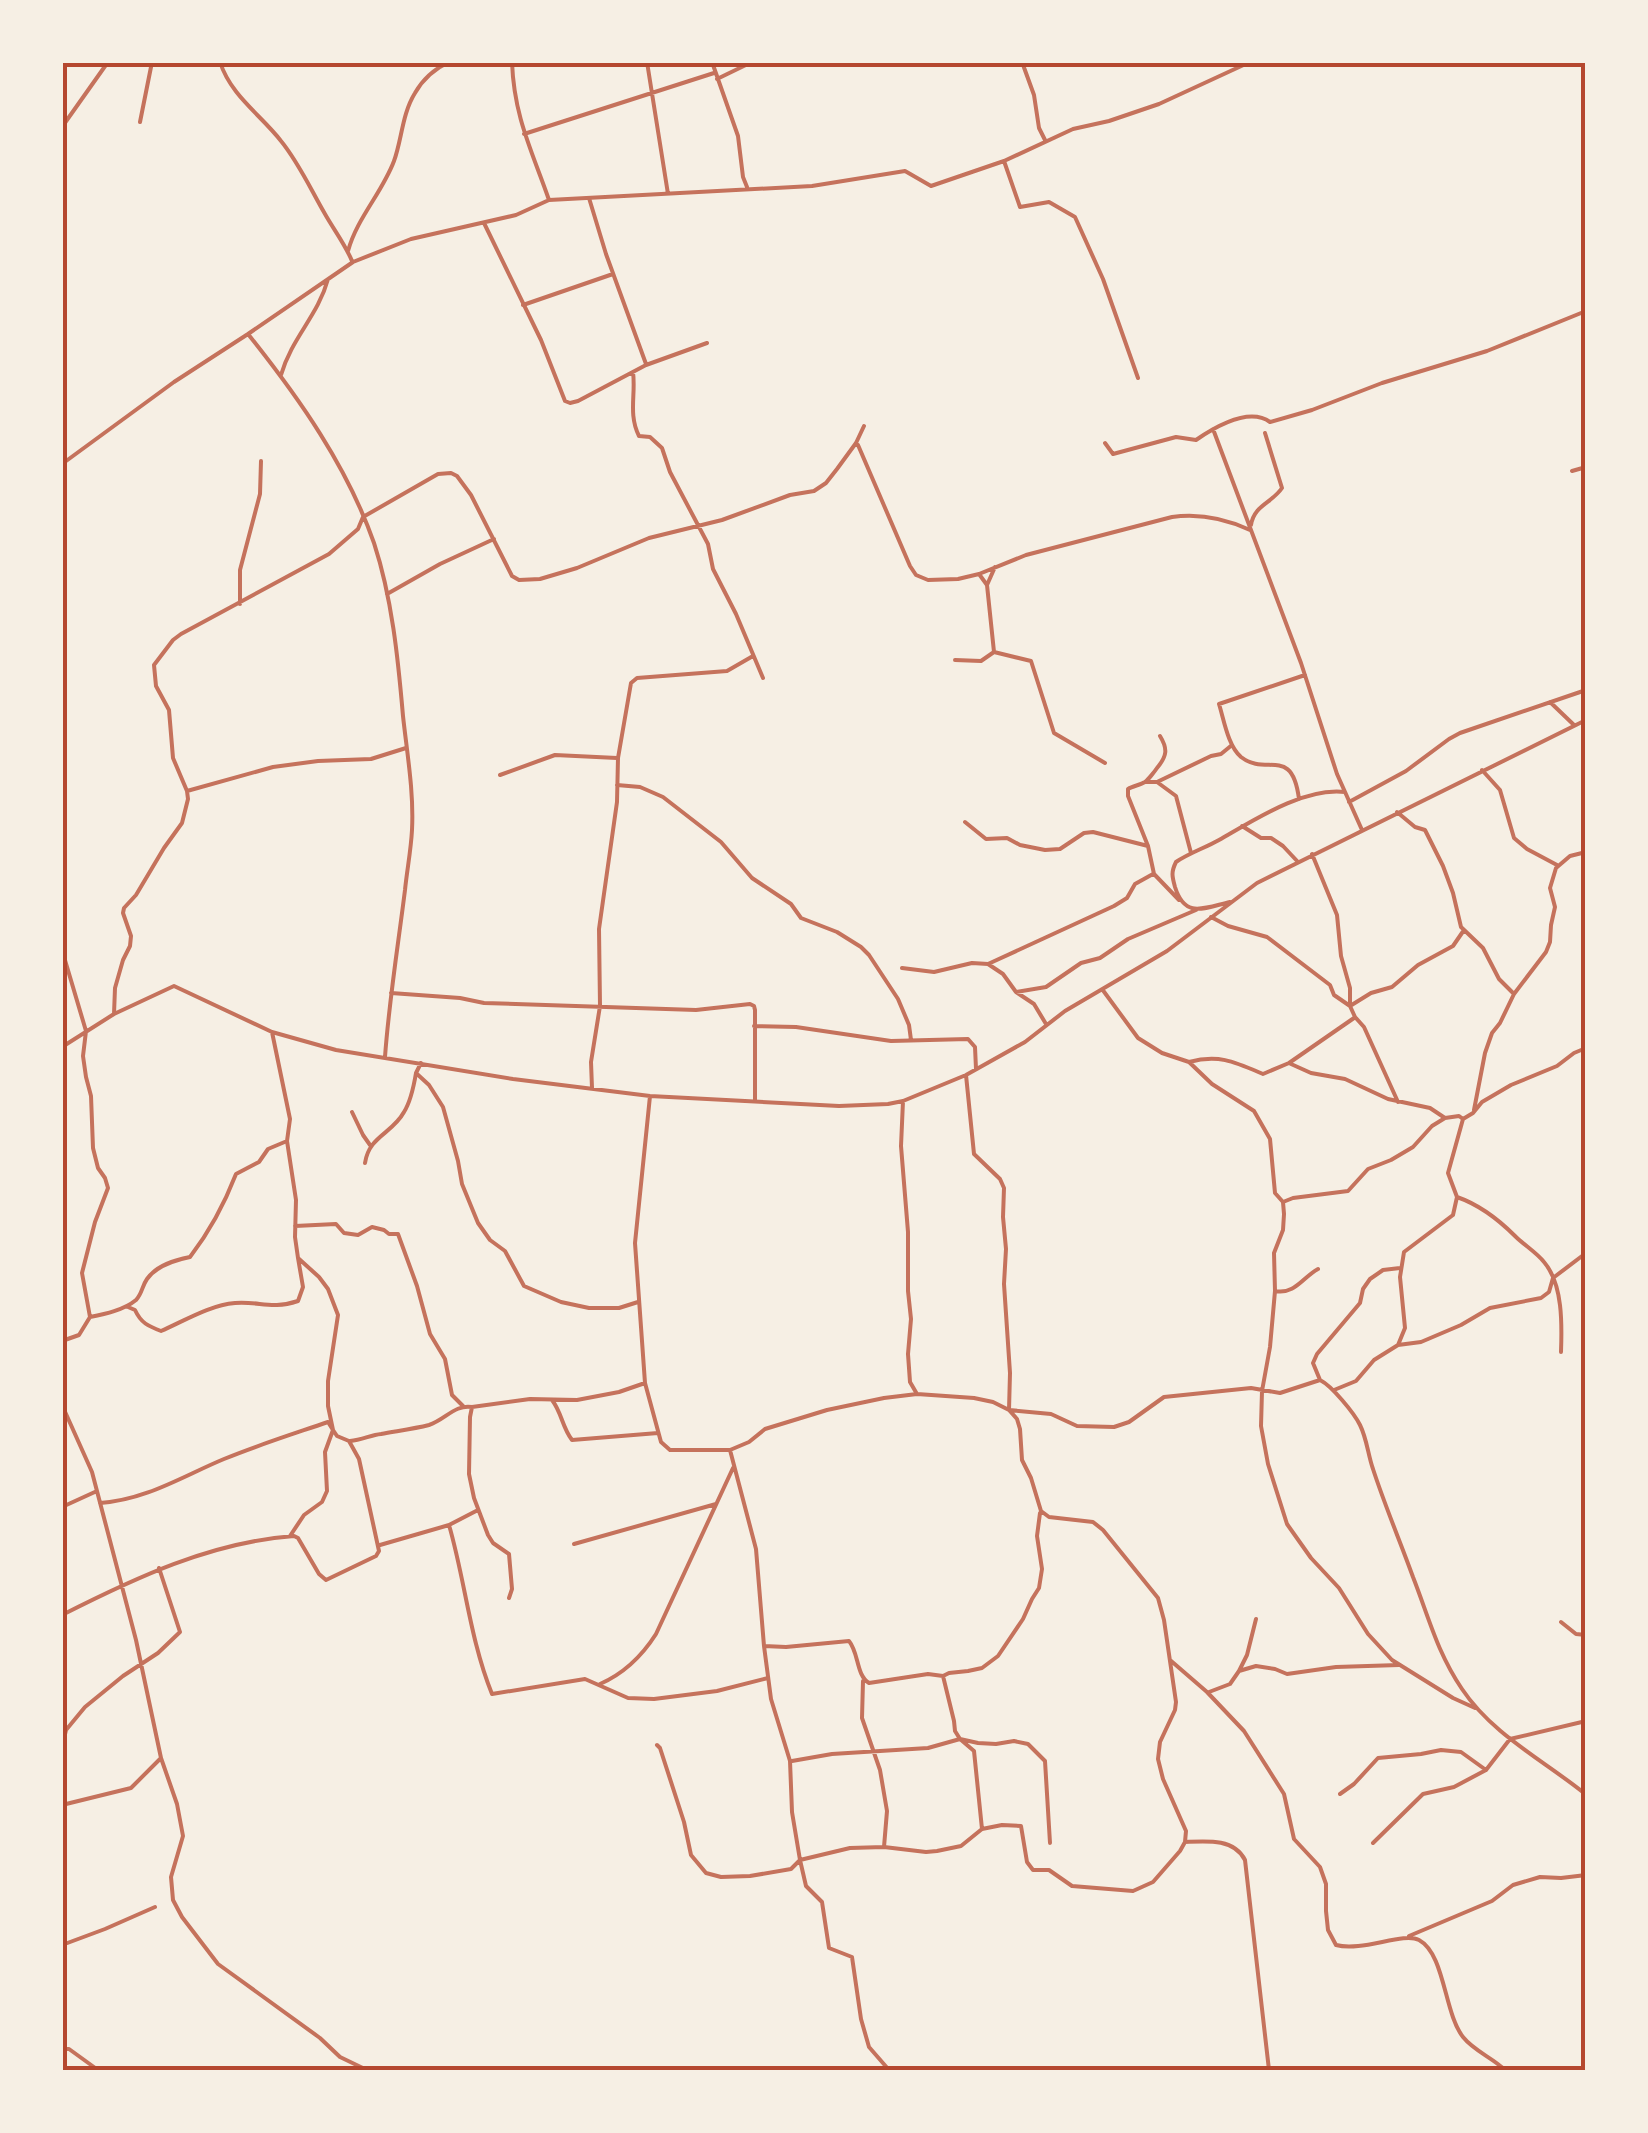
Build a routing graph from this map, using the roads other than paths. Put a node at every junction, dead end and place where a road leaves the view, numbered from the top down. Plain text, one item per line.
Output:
1 (108, 62) edge
2 (152, 62) edge
3 (220, 62) edge
4 (449, 62) edge
5 (512, 62) edge
6 (647, 62) edge
7 (712, 62) edge
8 (752, 62) edge
9 (1022, 62) edge
10 (1047, 62) edge
11 (1250, 62) edge
12 (1039, 64) edge
13 (715, 76) junction
14 (652, 92) junction
15 (140, 122) dead end
16 (62, 127) edge
17 (524, 134) junction
18 (1046, 140) junction
19 (1004, 162) junction
20 (748, 189) junction
21 (668, 194) junction
22 (589, 198) junction
23 (549, 200) junction
24 (484, 223) junction
25 (348, 252) junction
26 (353, 262) junction
27 (613, 274) junction
28 (328, 279) junction
29 (523, 305) junction
30 (1586, 311) edge
31 (248, 334) junction
32 (707, 343) dead end
33 (646, 365) junction
34 (633, 372) junction
35 (281, 375) junction
36 (1138, 378) dead end
37 (864, 426) dead end
38 (1212, 428) junction
39 (1264, 433) dead end
40 (856, 443) junction
41 (1104, 443) dead end
42 (261, 462) dead end
43 (62, 464) edge
44 (1586, 466) edge
45 (1572, 472) dead end
46 (363, 517) junction
47 (697, 527) junction
48 (1250, 530) junction
49 (494, 538) junction
50 (995, 567) junction
51 (979, 574) junction
52 (987, 586) junction
53 (387, 594) junction
54 (240, 604) junction
55 (994, 652) junction
56 (753, 656) junction
57 (955, 660) dead end
58 (1305, 675) junction
59 (762, 678) dead end
60 (1586, 690) edge
61 (1550, 702) junction
62 (1586, 720) edge
63 (1574, 726) junction
64 (1160, 736) dead end
65 (1232, 745) junction
66 (407, 748) junction
67 (618, 758) junction
68 (1105, 763) dead end
69 (1482, 770) junction
70 (500, 775) dead end
71 (1146, 782) junction
72 (1156, 782) junction
73 (617, 785) junction
74 (186, 790) junction
75 (1344, 792) junction
76 (1299, 799) junction
77 (1349, 802) junction
78 (1397, 812) junction
79 (966, 822) dead end
80 (1242, 826) junction
81 (1362, 830) junction
82 (1148, 846) junction
83 (1585, 852) edge
84 (1191, 853) junction
85 (1312, 854) junction
86 (1298, 862) junction
87 (1557, 865) junction
88 (1154, 874) junction
89 (1234, 900) junction
90 (1182, 904) junction
91 (1197, 909) junction
92 (1211, 917) junction
93 (1464, 930) junction
94 (62, 950) edge
95 (988, 964) junction
96 (902, 968) dead end
97 (1102, 989) junction
98 (1016, 992) junction
99 (391, 994) junction
100 (1514, 994) junction
101 (600, 1006) junction
102 (1350, 1006) junction
103 (114, 1014) junction
104 (1355, 1017) junction
105 (1046, 1024) junction
106 (754, 1026) junction
107 (86, 1032) junction
108 (272, 1032) junction
109 (911, 1040) junction
110 (62, 1047) edge
111 (1586, 1048) edge
112 (384, 1057) junction
113 (1188, 1062) junction
114 (421, 1063) junction
115 (1289, 1063) junction
116 (976, 1070) junction
117 (416, 1073) junction
118 (966, 1075) junction
119 (592, 1088) junction
120 (650, 1096) junction
121 (755, 1101) junction
122 (903, 1101) junction
123 (1398, 1102) junction
124 (352, 1112) dead end
125 (1473, 1112) junction
126 (1445, 1118) junction
127 (1464, 1119) junction
128 (287, 1141) junction
129 (370, 1145) junction
130 (364, 1162) dead end
131 (1457, 1197) junction
132 (1283, 1202) junction
133 (296, 1226) junction
134 (1586, 1253) edge
135 (298, 1258) junction
136 (1318, 1268) dead end
137 (1400, 1268) junction
138 (1552, 1278) junction
139 (1275, 1291) junction
140 (638, 1302) junction
141 (125, 1306) junction
142 (90, 1317) junction
143 (62, 1341) edge
144 (1398, 1345) junction
145 (1562, 1352) dead end
146 (1320, 1380) junction
147 (645, 1383) junction
148 (1334, 1390) junction
149 (1262, 1391) junction
150 (917, 1394) junction
151 (552, 1400) junction
152 (62, 1405) edge
153 (463, 1406) junction
154 (472, 1407) junction
155 (1009, 1410) junction
156 (333, 1430) junction
157 (658, 1434) junction
158 (350, 1440) junction
159 (730, 1450) junction
160 (733, 1468) junction
161 (97, 1491) junction
162 (100, 1503) junction
163 (716, 1504) junction
164 (62, 1507) edge
165 (478, 1510) junction
166 (1041, 1511) junction
167 (449, 1525) junction
168 (290, 1536) junction
169 (574, 1544) dead end
170 (380, 1545) junction
171 (158, 1568) junction
172 (122, 1586) junction
173 (510, 1598) dead end
174 (62, 1615) edge
175 (1256, 1619) dead end
176 (1561, 1622) dead end
177 (1586, 1636) edge
178 (764, 1646) junction
179 (1170, 1660) junction
180 (142, 1663) junction
181 (1398, 1665) junction
182 (1239, 1671) junction
183 (943, 1676) junction
184 (768, 1678) junction
185 (863, 1679) junction
186 (600, 1684) junction
187 (1207, 1692) junction
188 (1479, 1710) junction
189 (1586, 1721) edge
190 (1510, 1739) junction
191 (960, 1740) junction
192 (657, 1745) dead end
193 (62, 1747) edge
194 (874, 1751) junction
195 (161, 1758) junction
196 (790, 1761) junction
197 (1486, 1770) junction
198 (1340, 1794) dead end
199 (1585, 1794) edge
200 (62, 1805) edge
201 (982, 1828) junction
202 (1185, 1842) junction
203 (1050, 1843) dead end
204 (1372, 1843) dead end
205 (884, 1847) junction
206 (800, 1860) junction
207 (1586, 1875) edge
208 (155, 1907) dead end
209 (1407, 1937) junction
210 (62, 1945) edge
211 (62, 2049) edge
212 (98, 2070) edge
213 (366, 2070) edge
214 (889, 2070) edge
215 (1269, 2070) edge
216 (1506, 2070) edge

1 - 16 street
2 - 15 street
3 - 25 street
4 - 25 street
5 - 17 street
6 - 14 street
7 - 13 street
8 - 13 street
9 - 18 street
10 - 12 street
11 - 18 street
13 - 14 street
13 - 20 street
14 - 17 street
14 - 21 street
17 - 23 street
18 - 19 street
19 - 20 street
19 - 36 street
20 - 21 street
21 - 22 street
22 - 23 street
22 - 27 street
23 - 24 street
24 - 26 street
24 - 29 street
25 - 26 street
26 - 28 street
27 - 29 street
27 - 33 street
28 - 31 street
28 - 35 street
29 - 34 street
30 - 38 street
31 - 35 street
31 - 43 street
32 - 33 street
33 - 34 street
34 - 47 street
35 - 46 street
37 - 40 street
38 - 41 street
38 - 48 street
39 - 48 street
40 - 47 street
40 - 51 street
42 - 54 street
44 - 45 street
46 - 49 street
46 - 53 street
46 - 54 street
47 - 49 street
47 - 56 street
48 - 50 street
48 - 58 street
49 - 53 street
50 - 51 street
50 - 52 street
51 - 52 street
52 - 55 street
53 - 66 street
54 - 74 street
55 - 57 street
55 - 68 street
56 - 59 street
56 - 67 street
58 - 65 street
58 - 75 street
60 - 61 street
61 - 63 street
61 - 77 street
62 - 63 street
63 - 69 street
64 - 71 street
65 - 72 street
65 - 76 street
66 - 74 street
66 - 99 street
67 - 70 street
67 - 73 street
69 - 78 street
69 - 87 street
71 - 72 street
71 - 82 street
72 - 84 street
73 - 101 street
73 - 109 street
74 - 103 street
75 - 76 street
75 - 77 street
76 - 80 street
77 - 81 street
78 - 81 street
78 - 93 street
79 - 82 street
80 - 84 street
80 - 86 street
81 - 85 street
82 - 88 street
83 - 87 street
84 - 90 street
85 - 86 street
85 - 102 street
86 - 89 street
87 - 100 street
88 - 90 street
88 - 95 street
89 - 91 street
89 - 92 street
90 - 91 street
91 - 98 street
92 - 97 street
92 - 102 street
93 - 100 street
93 - 102 street
94 - 107 street
95 - 96 street
95 - 98 street
97 - 105 street
97 - 113 street
98 - 105 street
99 - 101 street
99 - 112 street
100 - 125 street
101 - 106 street
101 - 119 street
102 - 104 street
103 - 107 street
103 - 108 street
104 - 115 street
104 - 123 street
105 - 116 street
106 - 109 street
106 - 121 street
107 - 110 street
107 - 142 street
108 - 112 street
108 - 128 street
109 - 116 street
111 - 125 street
112 - 114 street
113 - 115 street
113 - 132 street
114 - 117 street
114 - 119 street
115 - 123 street
116 - 118 street
117 - 129 street
117 - 140 street
118 - 122 street
118 - 155 street
119 - 120 street
120 - 121 street
120 - 140 street
121 - 122 street
122 - 150 street
123 - 126 street
124 - 129 street
125 - 127 street
126 - 127 street
126 - 132 street
127 - 131 street
128 - 133 street
128 - 141 street
129 - 130 street
131 - 137 street
131 - 138 street
132 - 139 street
133 - 135 street
133 - 153 street
134 - 138 street
135 - 141 street
135 - 156 street
136 - 139 street
137 - 144 street
137 - 146 street
138 - 144 street
138 - 145 street
139 - 149 street
140 - 147 street
141 - 142 street
142 - 143 street
144 - 148 street
146 - 148 street
146 - 149 street
147 - 151 street
147 - 157 street
148 - 188 street
149 - 155 street
149 - 181 street
150 - 155 street
150 - 159 street
151 - 154 street
151 - 157 street
152 - 161 street
153 - 154 street
153 - 158 street
154 - 165 street
155 - 166 street
156 - 158 street
156 - 162 street
156 - 168 street
157 - 159 street
158 - 170 street
159 - 160 street
160 - 163 street
160 - 178 street
161 - 162 street
161 - 164 street
162 - 172 street
163 - 169 street
163 - 186 street
165 - 167 street
165 - 173 street
166 - 179 street
166 - 183 street
167 - 170 street
167 - 186 street
168 - 170 street
168 - 171 street
171 - 172 street
171 - 180 street
172 - 174 street
172 - 180 street
175 - 182 street
176 - 177 street
178 - 184 street
178 - 185 street
179 - 187 street
179 - 202 street
180 - 193 street
180 - 195 street
181 - 182 street
181 - 188 street
182 - 187 street
183 - 185 street
183 - 191 street
184 - 186 street
184 - 196 street
185 - 194 street
187 - 209 street
188 - 190 street
189 - 190 street
190 - 197 street
190 - 199 street
191 - 194 street
191 - 201 street
191 - 203 street
192 - 206 street
194 - 196 street
194 - 205 street
195 - 200 street
195 - 213 street
196 - 206 street
197 - 198 street
197 - 204 street
201 - 202 street
201 - 205 street
202 - 215 street
205 - 206 street
206 - 214 street
207 - 209 street
208 - 210 street
209 - 216 street
211 - 212 street

